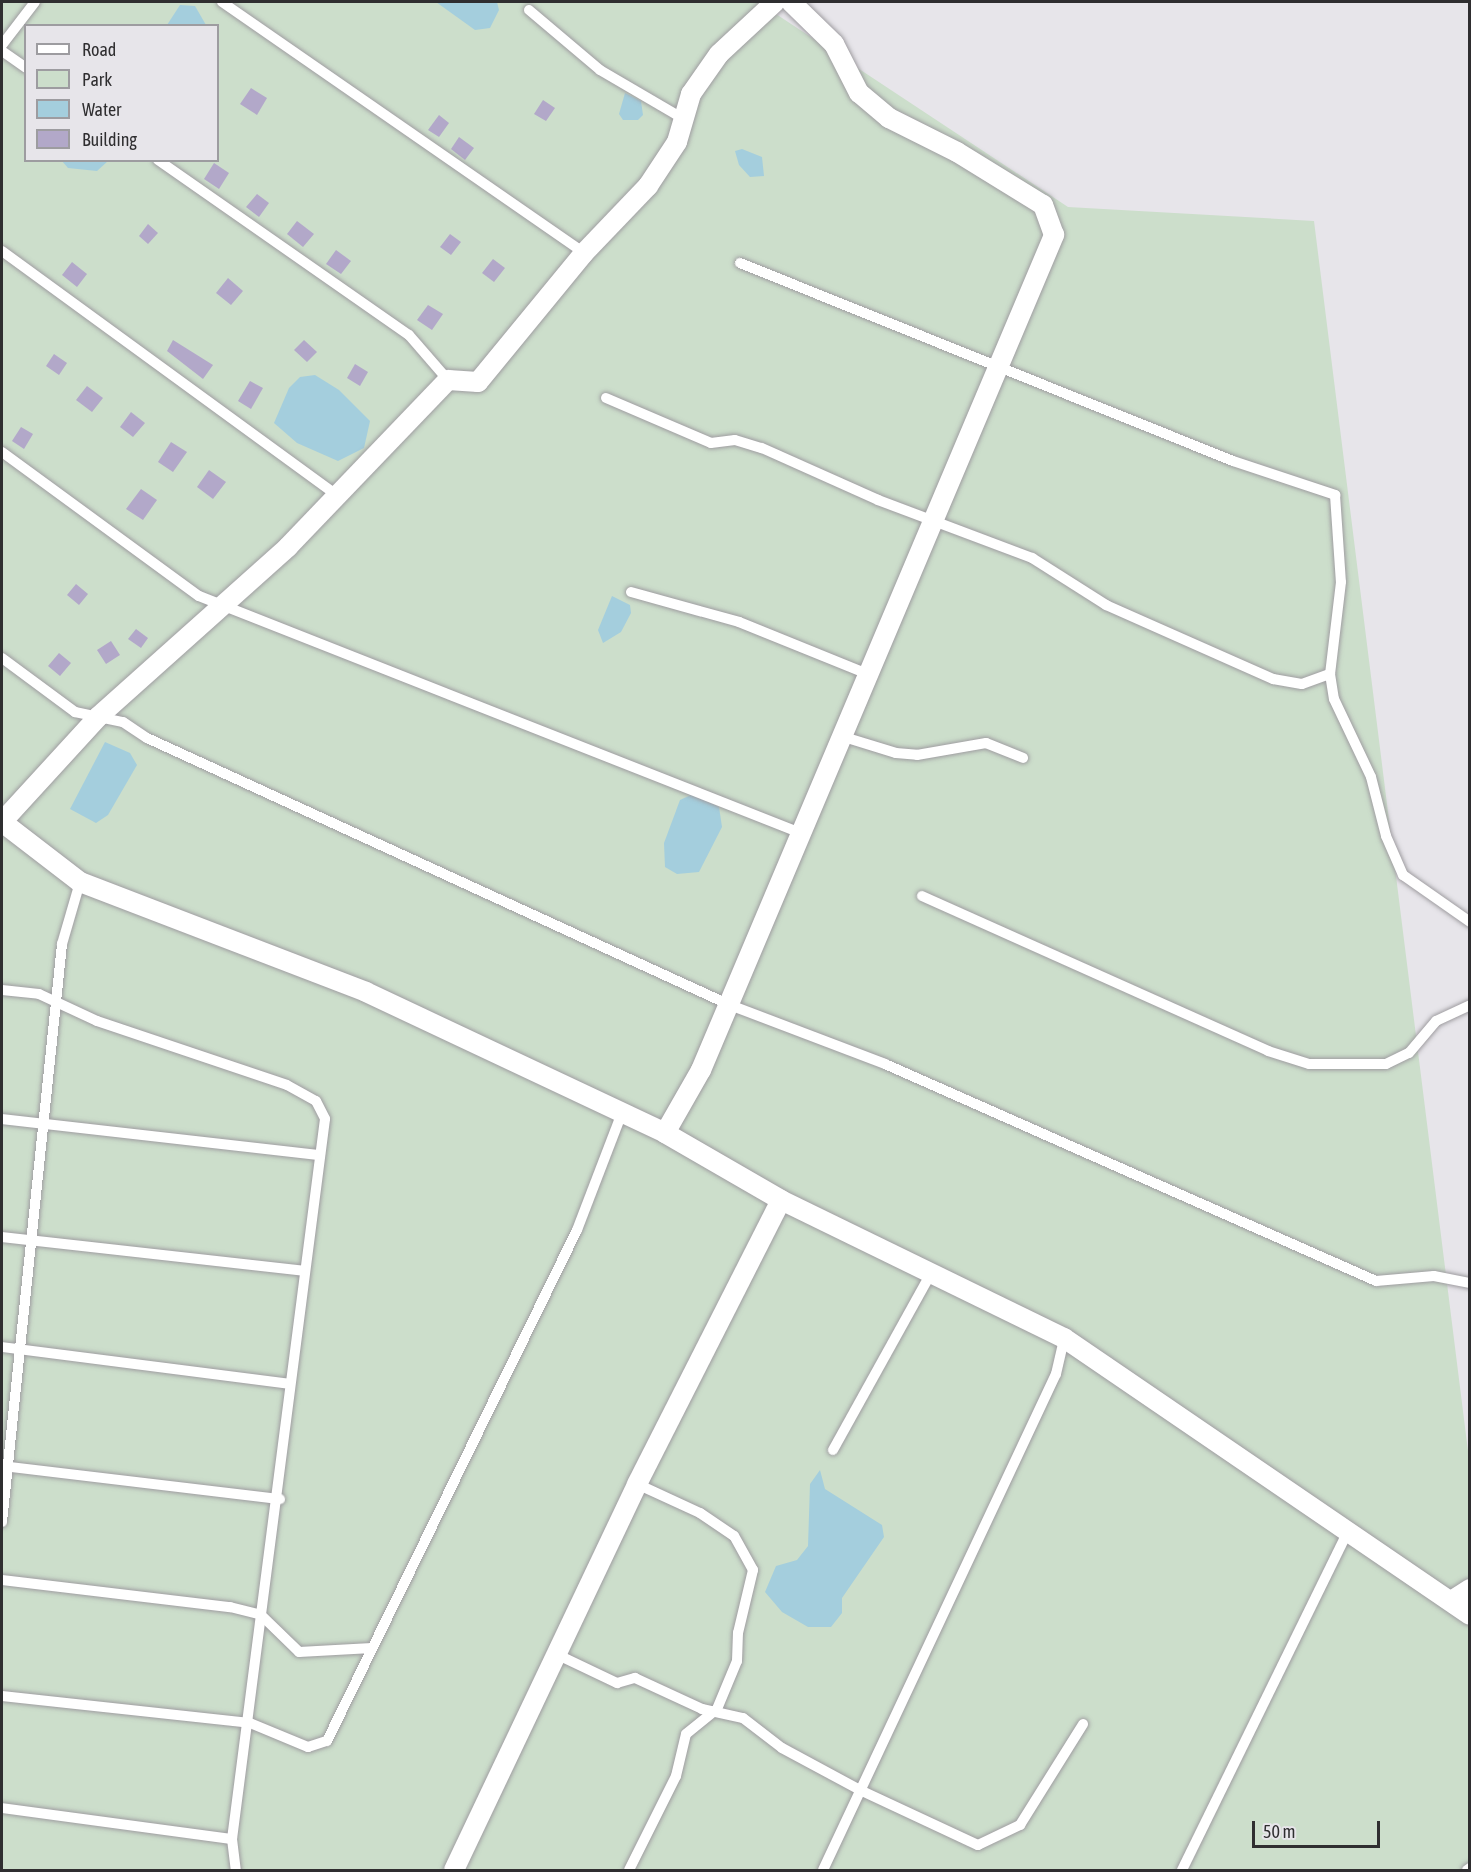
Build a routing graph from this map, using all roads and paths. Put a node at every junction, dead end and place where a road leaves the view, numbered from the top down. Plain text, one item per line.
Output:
1 (35, 2) edge
2 (222, 2) edge
3 (775, 2) edge
4 (791, 2) edge
5 (530, 10) dead end
6 (2, 45) edge
7 (2, 51) edge
8 (24, 67) edge
9 (684, 119) junction
10 (161, 162) edge
11 (2, 250) edge
12 (584, 253) junction
13 (740, 263) dead end
14 (1003, 364) junction
15 (448, 380) junction
16 (606, 398) dead end
17 (2, 452) edge
18 (338, 496) junction
19 (936, 520) junction
20 (631, 592) dead end
21 (220, 604) junction
22 (2, 658) edge
23 (1329, 674) junction
24 (870, 675) junction
25 (99, 717) junction
26 (844, 737) junction
27 (1023, 758) dead end
28 (803, 834) junction
29 (80, 882) junction
30 (922, 896) dead end
31 (1470, 922) edge
32 (2, 990) edge
33 (60, 1002) junction
34 (730, 1005) junction
35 (1470, 1005) edge
36 (622, 1113) junction
37 (2, 1119) edge
38 (43, 1124) junction
39 (665, 1133) junction
40 (320, 1155) junction
41 (782, 1200) junction
42 (2, 1237) edge
43 (32, 1241) junction
44 (303, 1271) junction
45 (931, 1273) junction
46 (1470, 1283) edge
47 (1064, 1338) junction
48 (2, 1347) edge
49 (18, 1349) junction
50 (290, 1384) junction
51 (833, 1450) dead end
52 (5, 1466) edge
53 (637, 1484) junction
54 (280, 1499) junction
55 (2, 1522) edge
56 (1348, 1531) junction
57 (2, 1580) edge
58 (1470, 1589) edge
59 (1453, 1600) junction
60 (261, 1615) junction
61 (1470, 1615) edge
62 (372, 1648) junction
63 (556, 1654) junction
64 (2, 1696) edge
65 (717, 1709) junction
66 (250, 1723) junction
67 (1083, 1724) dead end
68 (862, 1791) junction
69 (2, 1808) edge
70 (232, 1839) junction
71 (236, 1870) edge
72 (454, 1870) edge
73 (629, 1870) edge
74 (823, 1870) edge
75 (1182, 1870) edge

1 - 6 lane
2 - 12 lane
3 - 9 street
4 - 14 street
5 - 9 lane
7 - 8 lane
9 - 12 street
10 - 15 lane
11 - 18 lane
12 - 15 street
13 - 14 lane
14 - 19 street
14 - 23 lane
15 - 18 street
16 - 19 lane
17 - 21 lane
18 - 21 street
19 - 23 lane
19 - 24 street
20 - 24 lane
21 - 25 street
21 - 28 lane
22 - 25 lane
23 - 31 lane
24 - 26 street
25 - 29 street
25 - 34 lane
26 - 27 lane
26 - 28 street
28 - 34 street
29 - 33 lane
29 - 36 street
30 - 35 lane
32 - 33 lane
33 - 38 lane
33 - 40 lane
34 - 39 street
34 - 46 lane
36 - 39 street
36 - 62 lane
37 - 38 lane
38 - 40 lane
38 - 43 lane
39 - 41 street
40 - 44 lane
41 - 45 street
41 - 53 street
42 - 43 lane
43 - 44 lane
43 - 49 lane
44 - 50 lane
45 - 47 street
45 - 51 lane
47 - 56 street
47 - 68 lane
48 - 49 lane
49 - 50 lane
49 - 52 lane
50 - 54 lane
52 - 54 lane
52 - 55 lane
53 - 63 street
53 - 65 lane
54 - 60 lane
56 - 59 street
56 - 75 lane
57 - 60 lane
58 - 59 street
59 - 61 street
60 - 62 lane
60 - 66 lane
62 - 66 lane
63 - 65 lane
63 - 72 street
64 - 66 lane
65 - 68 lane
65 - 73 lane
66 - 70 lane
67 - 68 lane
68 - 74 lane
69 - 70 lane
70 - 71 lane

